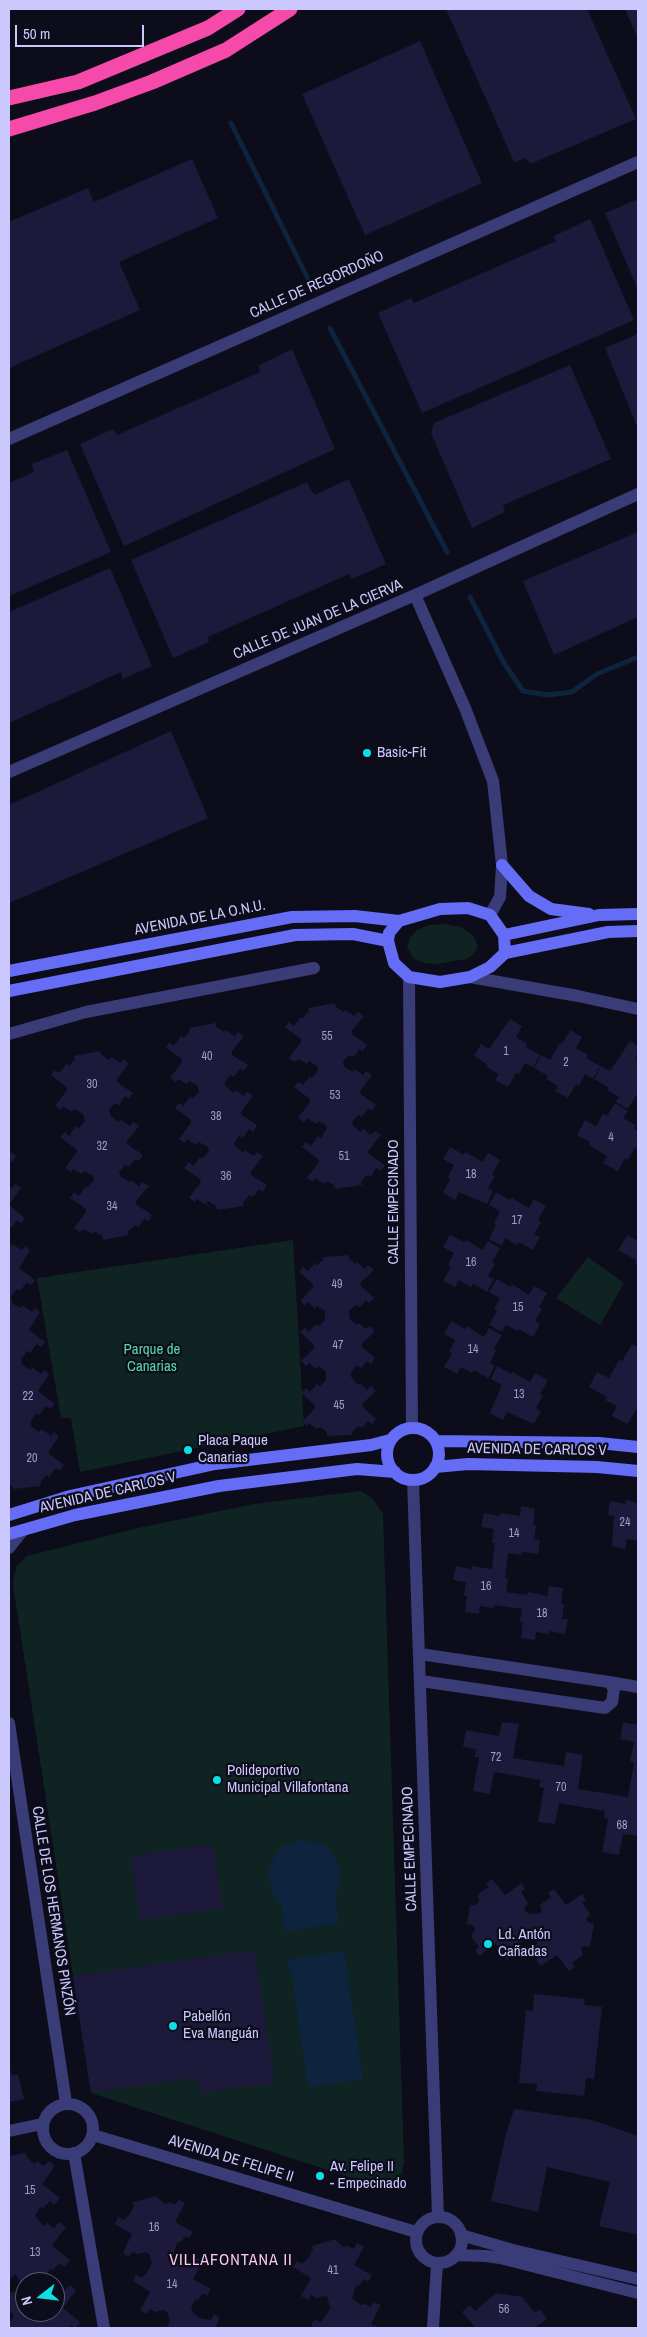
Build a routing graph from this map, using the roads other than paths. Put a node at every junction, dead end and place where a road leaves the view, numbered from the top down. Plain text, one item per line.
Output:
1 (238, 9) edge
2 (290, 9) edge
3 (9, 98) edge
4 (9, 129) edge
5 (638, 162) edge
6 (9, 438) edge
7 (638, 494) edge
8 (415, 595) junction
9 (9, 772) edge
10 (502, 865) junction
11 (638, 914) edge
12 (490, 915) junction
13 (599, 915) junction
14 (399, 921) junction
15 (638, 931) edge
16 (504, 935) junction
17 (388, 941) junction
18 (505, 953) junction
19 (314, 968) dead end
20 (9, 971) edge
21 (409, 977) junction
22 (470, 977) junction
23 (9, 991) edge
24 (638, 1009) edge
25 (9, 1034) edge
26 (412, 1428) junction
27 (390, 1440) junction
28 (436, 1441) junction
29 (638, 1447) edge
30 (436, 1467) junction
31 (638, 1471) edge
32 (395, 1472) junction
33 (413, 1480) junction
34 (9, 1516) edge
35 (22, 1530) junction
36 (9, 1534) edge
37 (9, 1548) edge
38 (420, 1654) junction
39 (420, 1681) junction
40 (609, 1682) junction
41 (638, 1687) edge
42 (9, 1723) edge
43 (66, 2103) junction
44 (43, 2126) junction
45 (9, 2131) edge
46 (93, 2135) junction
47 (74, 2153) junction
48 (438, 2216) junction
49 (416, 2232) junction
50 (462, 2235) junction
51 (456, 2255) junction
52 (437, 2264) junction
53 (638, 2279) edge
54 (638, 2293) edge
55 (104, 2328) edge
56 (433, 2328) edge

1 - 3 highway
2 - 4 highway
5 - 6 street, CALLE DE REGORDOÑO
7 - 8 street, CALLE DE JUAN DE LA CIERVA
8 - 9 street, CALLE DE JUAN DE LA CIERVA
8 - 10 street
10 - 12 street
10 - 13 street
11 - 13 street
12 - 14 street
12 - 16 street
13 - 16 street
14 - 17 street
14 - 20 street, AVENIDA DE LA O.N.U.
15 - 18 street
16 - 18 street
17 - 21 street
17 - 23 street
18 - 22 street
19 - 25 street
21 - 22 street
21 - 26 street, CALLE EMPECINADO
22 - 24 street
26 - 27 street
26 - 28 street
27 - 32 street
27 - 34 street, AVENIDA DE CARLOS V
28 - 29 street, AVENIDA DE CARLOS V
28 - 30 street
30 - 31 street, AVENIDA DE CARLOS V
30 - 33 street
32 - 33 street
32 - 35 street, AVENIDA DE CARLOS V
33 - 38 street, CALLE EMPECINADO
35 - 36 street, AVENIDA DE CARLOS V
35 - 37 street
38 - 39 street, CALLE EMPECINADO
38 - 40 street
39 - 40 street
39 - 48 street, CALLE EMPECINADO
40 - 41 street
42 - 43 street, CALLE DE LOS HERMANOS PINZÓN
43 - 44 street
43 - 46 street
44 - 45 street
44 - 47 street
46 - 47 street
46 - 49 street, AVENIDA DE FELIPE II
47 - 55 street
48 - 49 street
48 - 50 street
49 - 52 street
50 - 51 street
50 - 53 street
51 - 52 street
51 - 54 street
52 - 56 street

